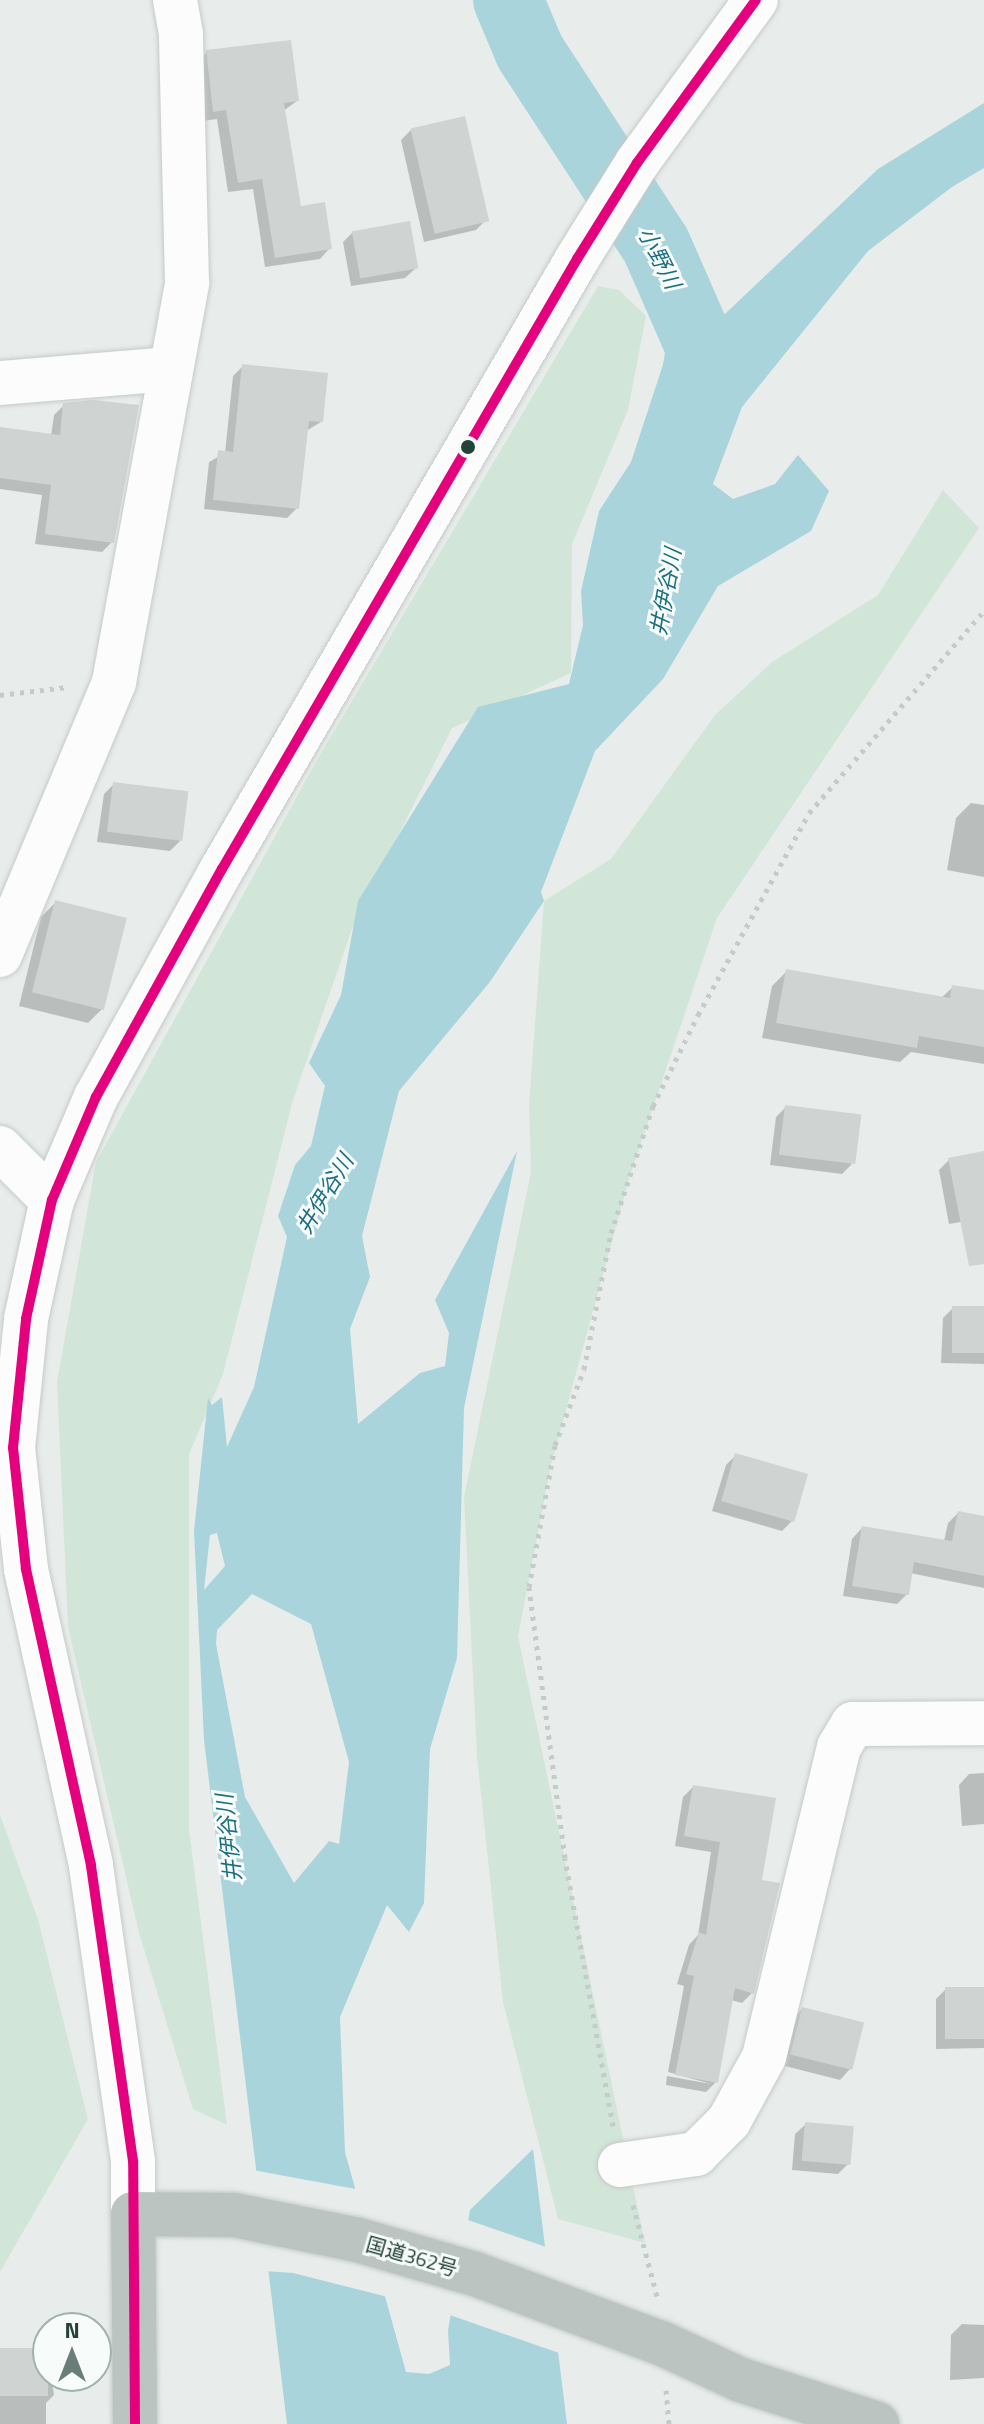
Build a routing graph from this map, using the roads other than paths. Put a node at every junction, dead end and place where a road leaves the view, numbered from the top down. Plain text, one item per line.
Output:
1 (175, 0) edge
2 (756, 0) edge
3 (169, 369) junction
4 (0, 383) edge
5 (0, 955) edge
6 (0, 1148) edge
7 (52, 1200) junction
8 (984, 1723) edge
9 (620, 2165) road end
10 (133, 2214) junction
11 (135, 2424) edge
12 (877, 2424) edge

1 - 3 main road
2 - 7 main road
3 - 4 main road
3 - 5 main road
6 - 7 main road
7 - 10 main road
8 - 9 main road
10 - 11 highway
10 - 12 highway, 国道362号

